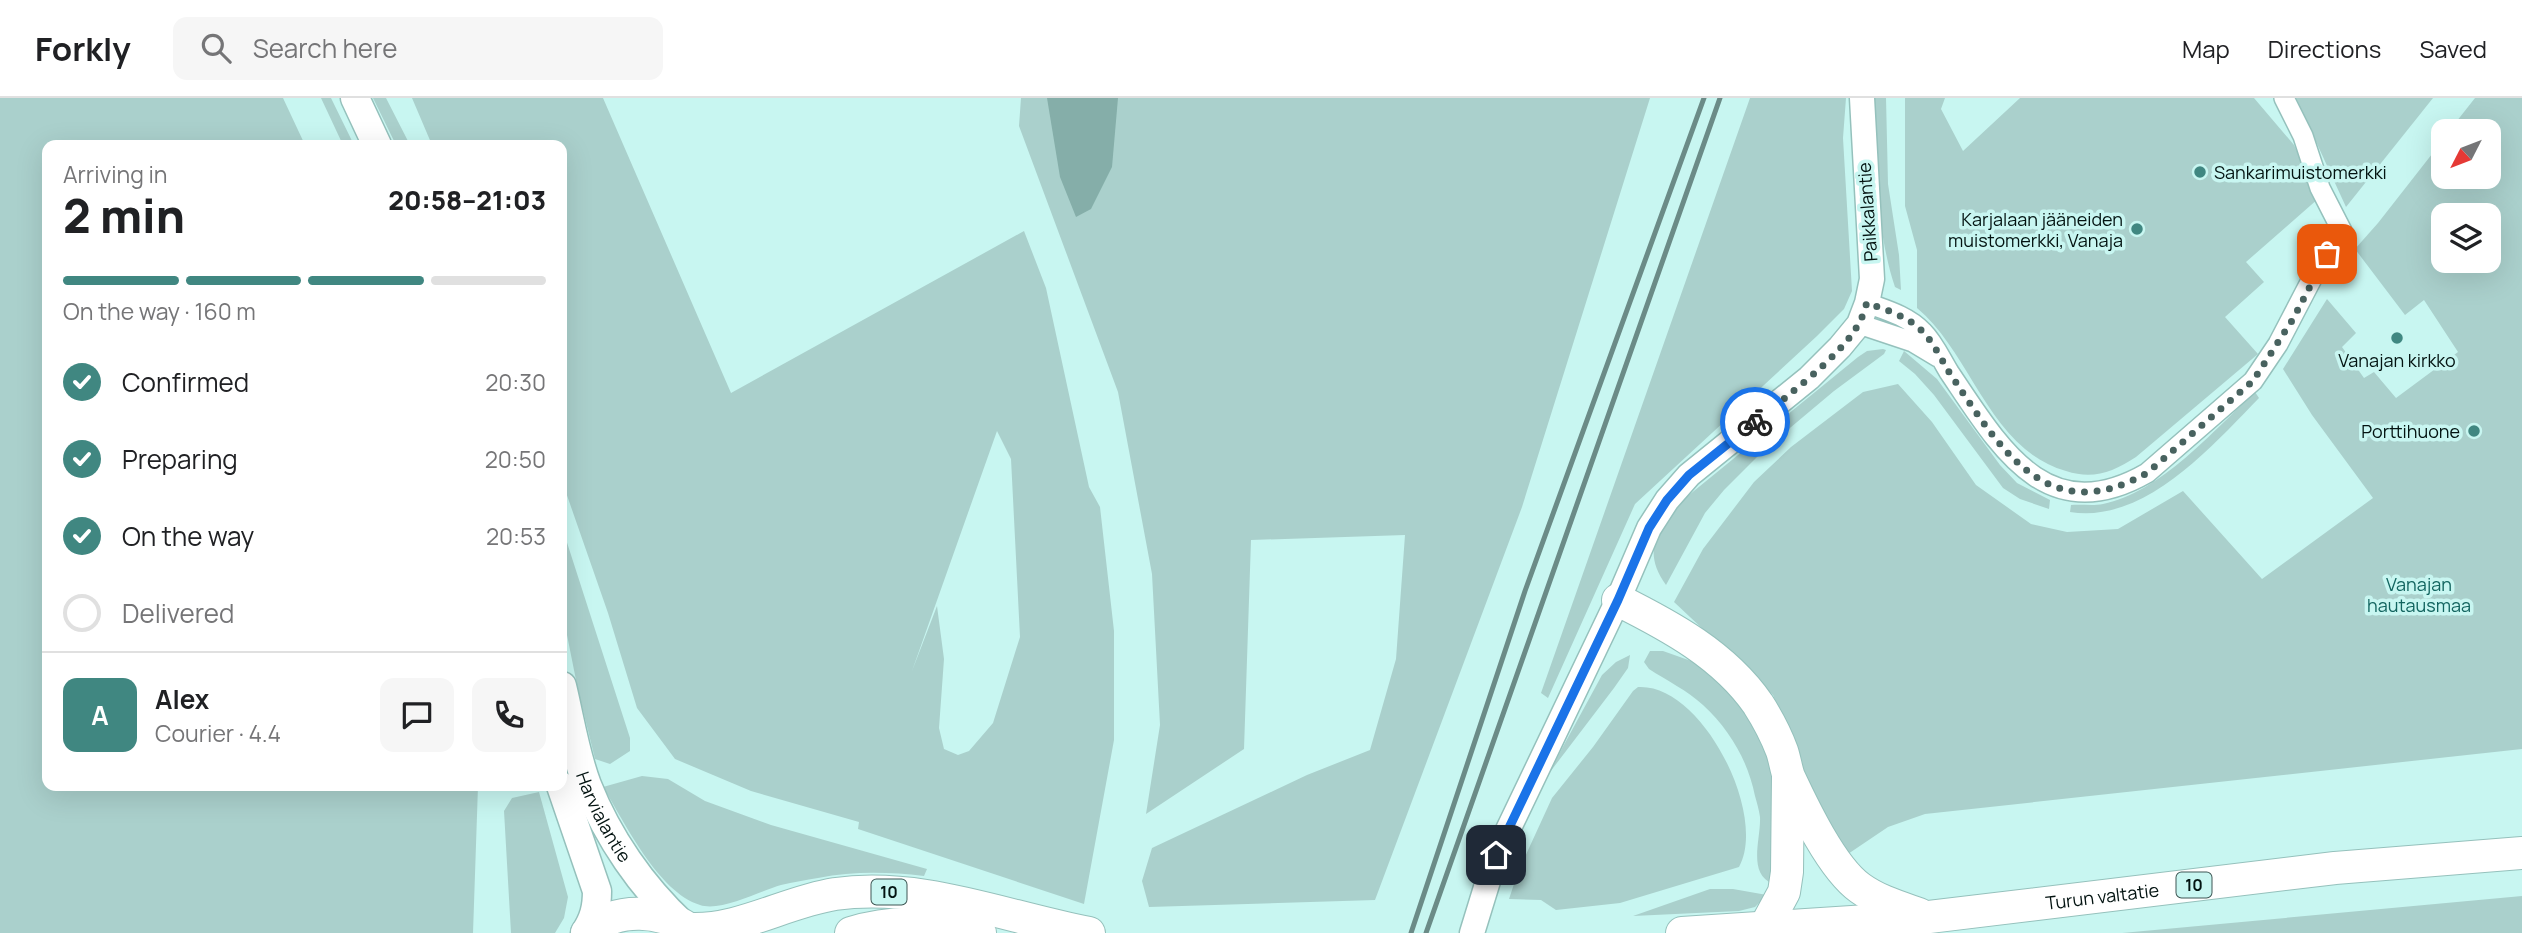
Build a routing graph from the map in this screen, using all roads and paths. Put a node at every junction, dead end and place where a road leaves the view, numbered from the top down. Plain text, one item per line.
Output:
1 (355, 98) edge
2 (1862, 98) edge
3 (2284, 98) edge
4 (375, 140) edge
5 (1863, 313) junction
6 (1618, 600) junction
7 (567, 705) edge
8 (1788, 775) junction
9 (563, 791) edge
10 (2522, 853) edge
11 (1918, 925) edge
12 (1764, 929) junction
13 (690, 930) edge
14 (586, 933) edge
15 (851, 933) edge
16 (980, 933) edge
17 (1089, 933) edge
18 (1472, 933) edge
19 (1682, 933) edge

1 - 4 main road
2 - 5 street, Paikkalantie
3 - 5 street
5 - 6 street
6 - 8 highway
6 - 18 street
7 - 13 main road, Harvialantie
8 - 11 highway
8 - 12 highway
9 - 14 main road, Harvialantie
10 - 11 highway, Turun valtatie / 10
11 - 12 highway, Turun valtatie / 10
12 - 19 highway, Turun valtatie / 10
13 - 14 highway, 10
13 - 17 highway, 10
15 - 16 highway, 10

